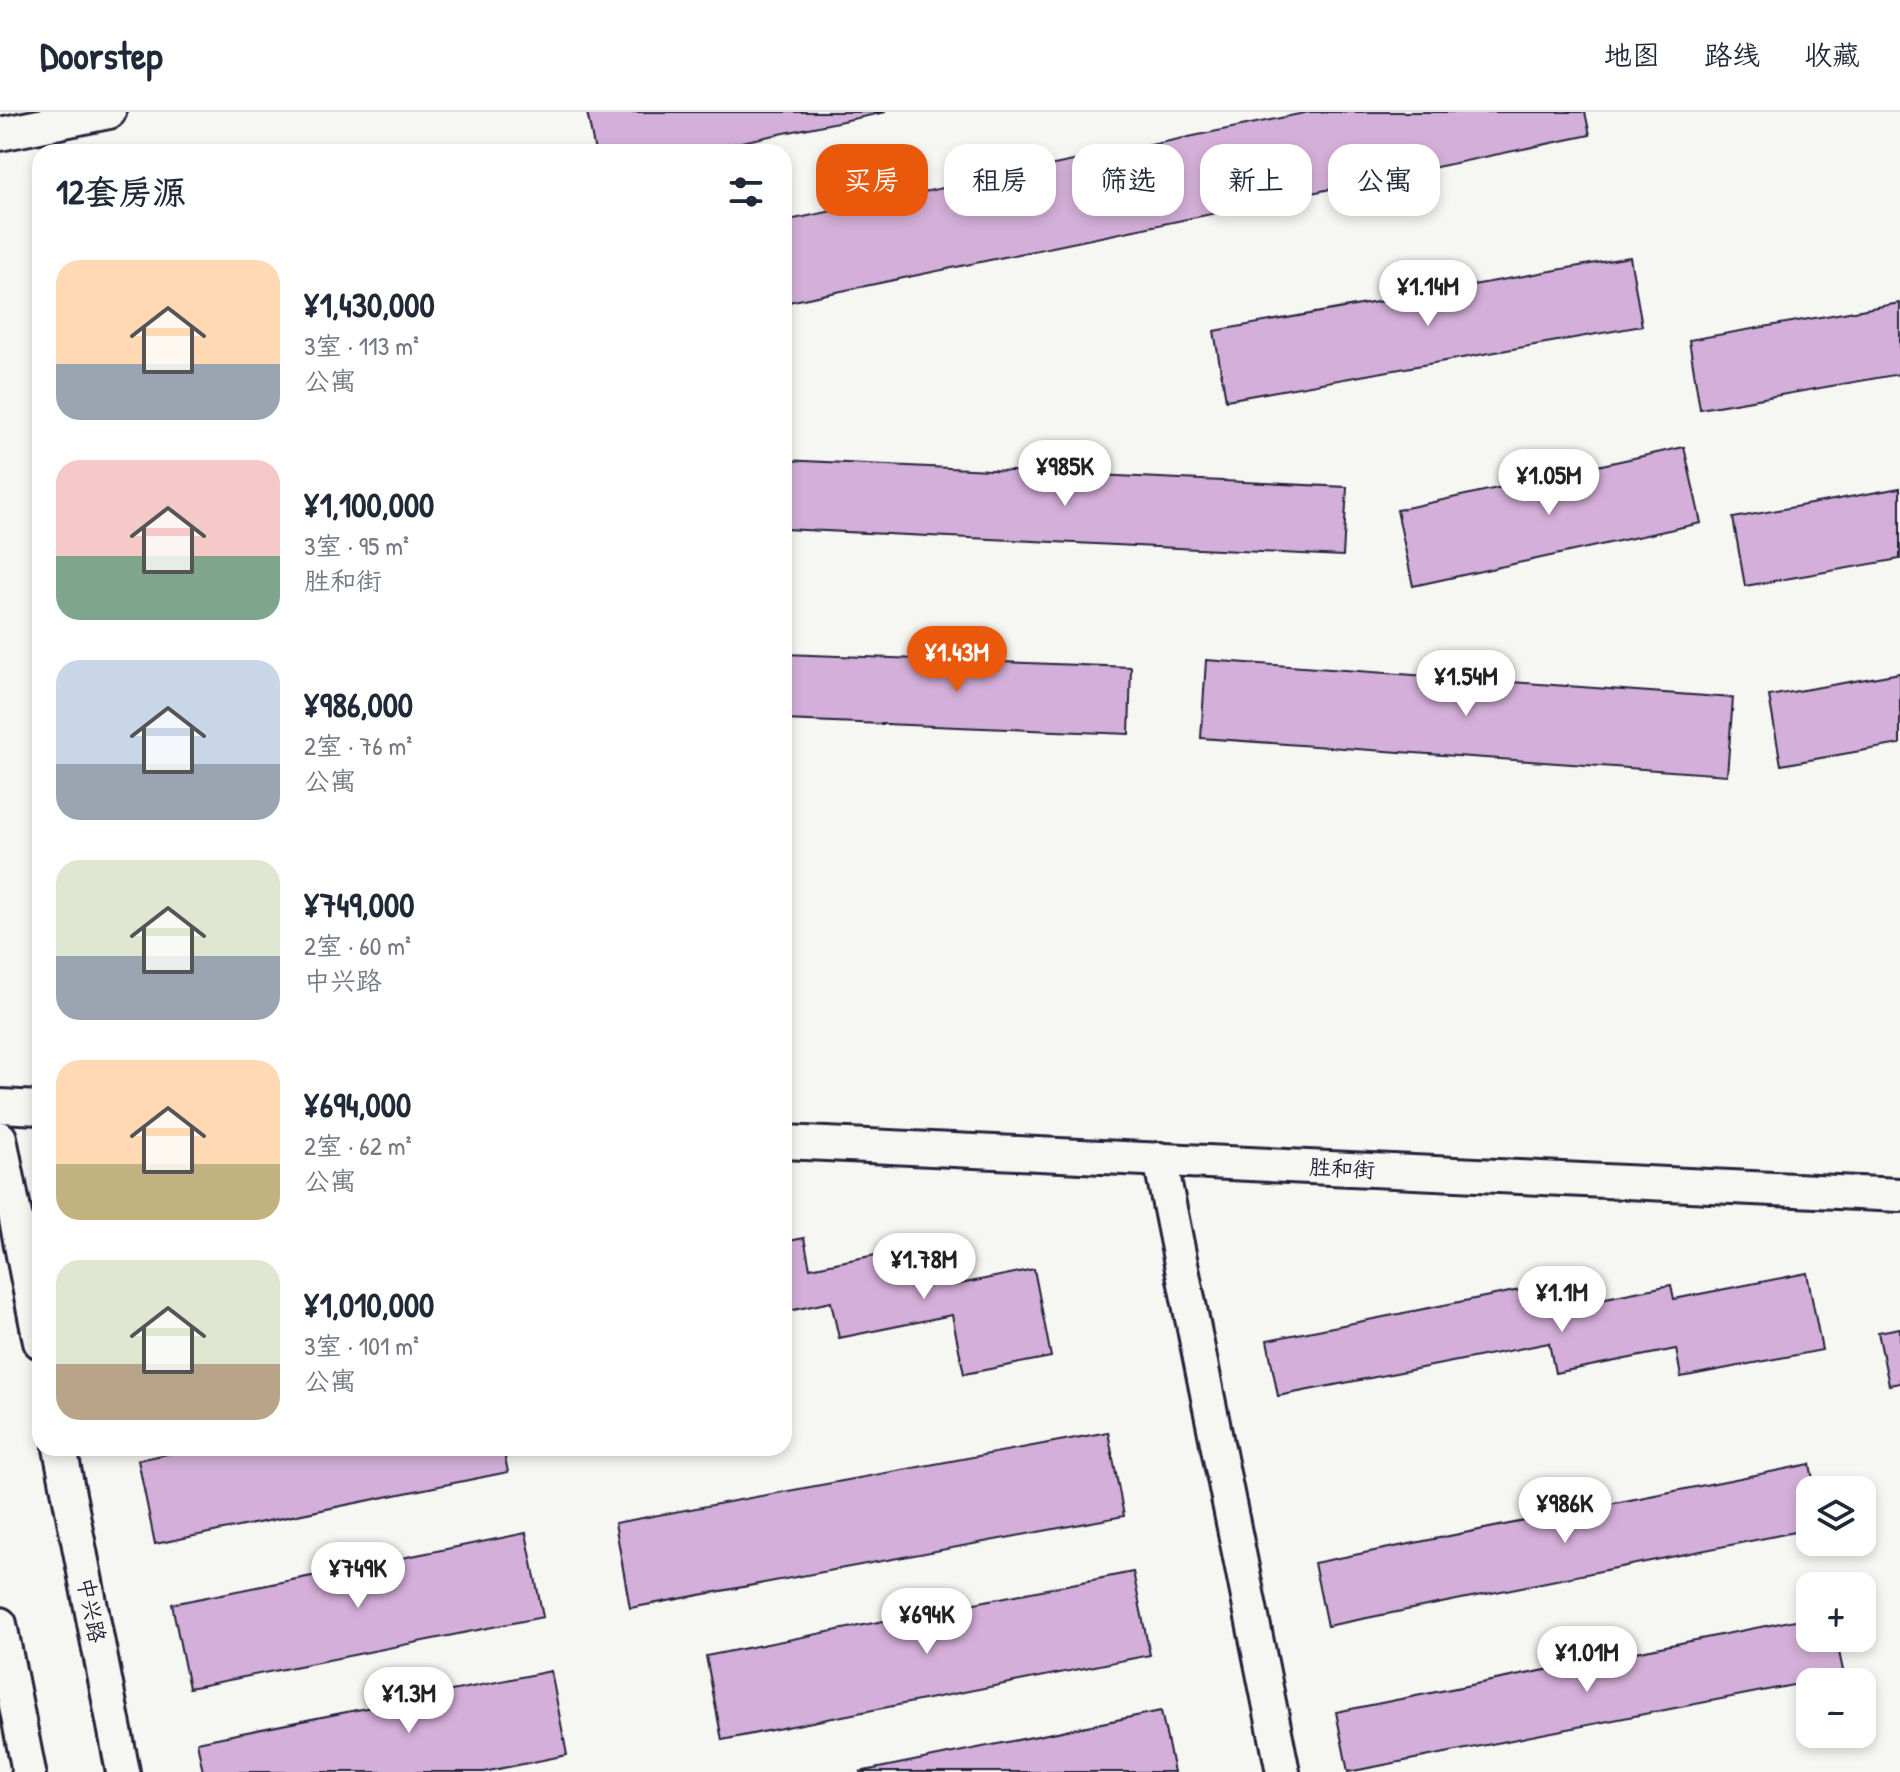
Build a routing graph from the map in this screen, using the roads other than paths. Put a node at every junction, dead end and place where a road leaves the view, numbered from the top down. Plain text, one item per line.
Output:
1 (109, 112) edge
2 (0, 134) edge
3 (0, 1106) edge
4 (32, 1108) edge
5 (0, 1138) edge
6 (792, 1142) edge
7 (1160, 1159) junction
8 (1900, 1195) edge
9 (32, 1301) edge
10 (62, 1456) edge
11 (0, 1624) edge
12 (29, 1772) edge
13 (123, 1772) edge
14 (1283, 1772) edge

1 - 2 street
3 - 4 street
5 - 9 street
6 - 7 street, 胜和街
7 - 8 street, 胜和街
7 - 14 street
10 - 13 street, 中兴路
11 - 12 street

